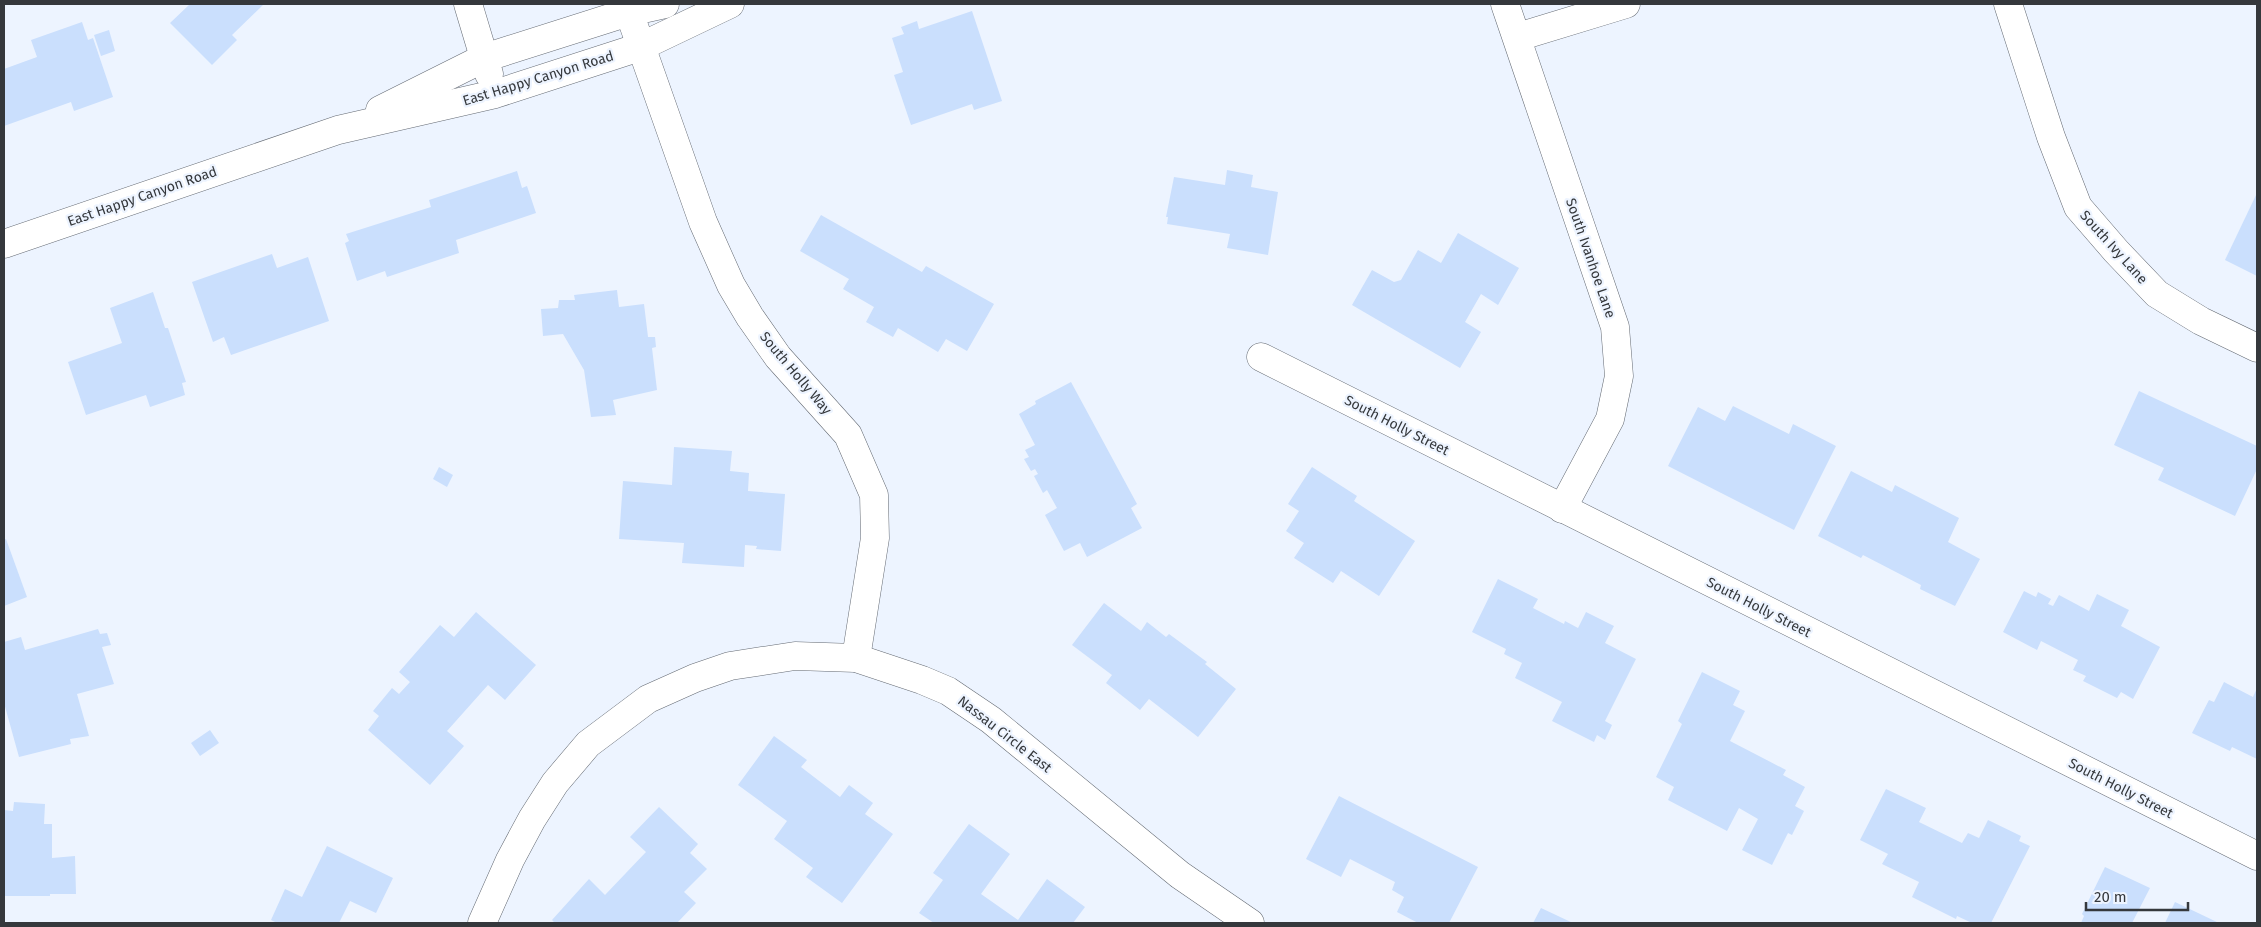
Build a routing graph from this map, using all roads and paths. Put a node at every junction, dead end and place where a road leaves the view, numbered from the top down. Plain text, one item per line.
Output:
1 (468, 4) edge
2 (665, 4) edge
3 (730, 4) edge
4 (1505, 4) edge
5 (1626, 4) edge
6 (2008, 4) edge
7 (629, 12) junction
8 (1518, 37) junction
9 (640, 46) junction
10 (484, 58) junction
11 (495, 94) junction
12 (338, 130) junction
13 (4, 244) edge
14 (2257, 348) edge
15 (1261, 357) dead end
16 (1562, 509) junction
17 (856, 658) junction
18 (2257, 856) edge
19 (482, 923) edge
20 (1250, 923) edge

1 - 10 street
2 - 7 street, East Happy Canyon Road
3 - 9 street, East Happy Canyon Road
4 - 8 street, South Ivanhoe Lane
5 - 8 street
6 - 14 street, South Ivy Lane
7 - 9 street, South Holly Way
7 - 10 street, East Happy Canyon Road
8 - 16 street, South Ivanhoe Lane
9 - 11 street, East Happy Canyon Road
9 - 17 street, South Holly Way
10 - 11 street
10 - 12 street, East Happy Canyon Road
11 - 12 street, East Happy Canyon Road
12 - 13 street, East Happy Canyon Road
15 - 16 street, South Holly Street
16 - 18 street, South Holly Street
17 - 19 street, Nassau Circle East
17 - 20 street, Nassau Circle East

